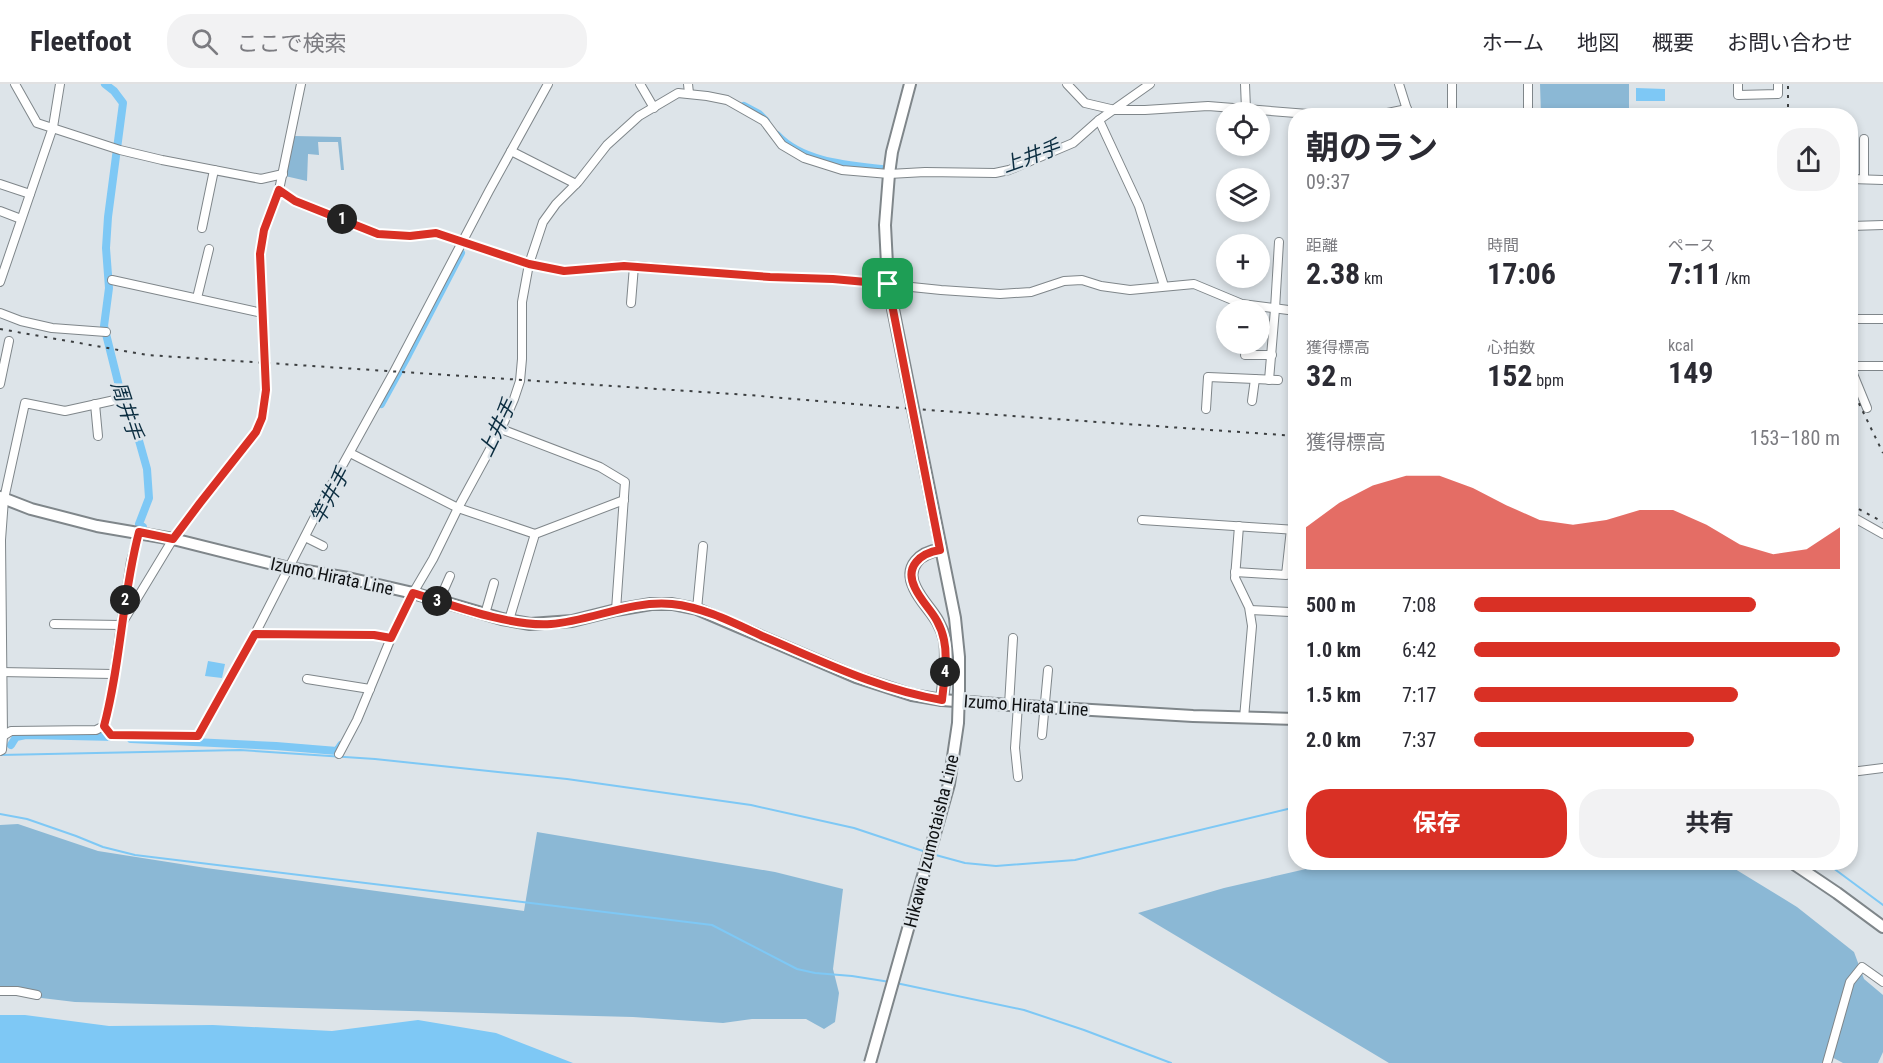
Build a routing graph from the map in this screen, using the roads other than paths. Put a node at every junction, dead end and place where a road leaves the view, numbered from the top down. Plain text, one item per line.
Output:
1 (15, 84) edge
2 (60, 84) edge
3 (301, 84) edge
4 (548, 84) edge
5 (640, 84) edge
6 (688, 84) edge
7 (910, 84) edge
8 (1067, 84) edge
9 (1150, 84) edge
10 (1245, 84) edge
11 (1399, 84) edge
12 (1452, 84) edge
13 (1528, 84) edge
14 (1738, 84) edge
15 (1778, 84) edge
16 (690, 93) junction
17 (1246, 102) edge
18 (1216, 107) edge
19 (654, 108) junction
20 (1407, 108) edge
21 (1452, 108) edge
22 (1528, 108) edge
23 (1115, 110) junction
24 (1270, 111) edge
25 (1288, 113) edge
26 (1099, 120) junction
27 (53, 127) junction
28 (1864, 139) dead end
29 (511, 151) junction
30 (214, 170) junction
31 (283, 174) junction
32 (889, 174) junction
33 (1858, 179) edge
34 (1864, 179) junction
35 (1883, 180) edge
36 (0, 184) edge
37 (576, 184) junction
38 (279, 190) junction
39 (30, 194) junction
40 (0, 211) edge
41 (21, 219) junction
42 (1882, 225) edge
43 (1858, 226) edge
44 (202, 228) dead end
45 (463, 241) junction
46 (1279, 243) dead end
47 (209, 249) dead end
48 (529, 264) junction
49 (3, 265) edge
50 (634, 266) junction
51 (112, 280) dead end
52 (0, 282) edge
53 (888, 284) junction
54 (1164, 286) junction
55 (197, 298) junction
56 (631, 303) dead end
57 (1275, 309) junction
58 (1288, 310) edge
59 (0, 313) edge
60 (262, 313) junction
61 (1858, 319) edge
62 (1883, 319) edge
63 (106, 332) dead end
64 (9, 341) dead end
65 (1245, 355) dead end
66 (1272, 355) junction
67 (1883, 366) edge
68 (1858, 368) edge
69 (1255, 379) junction
70 (1269, 380) junction
71 (1278, 380) dead end
72 (0, 384) edge
73 (1858, 386) edge
74 (124, 398) dead end
75 (1252, 401) dead end
76 (95, 404) junction
77 (1867, 408) dead end
78 (1206, 409) dead end
79 (501, 429) junction
80 (98, 436) dead end
81 (350, 453) junction
82 (2, 498) edge
83 (624, 500) junction
84 (458, 508) junction
85 (1142, 520) dead end
86 (1858, 520) edge
87 (1239, 526) junction
88 (1288, 530) edge
89 (139, 532) junction
90 (535, 534) junction
91 (1883, 534) edge
92 (305, 537) junction
93 (173, 539) junction
94 (0, 540) edge
95 (323, 546) dead end
96 (703, 546) dead end
97 (940, 550) junction
98 (1288, 564) edge
99 (289, 568) junction
100 (1235, 572) junction
101 (450, 576) dead end
102 (494, 583) dead end
103 (413, 593) junction
104 (439, 601) junction
105 (697, 609) junction
106 (616, 610) junction
107 (1250, 610) junction
108 (1288, 612) edge
109 (485, 614) junction
110 (509, 620) junction
111 (54, 624) dead end
112 (121, 625) junction
113 (255, 634) junction
114 (391, 638) junction
115 (1013, 638) dead end
116 (1048, 670) dead end
117 (1, 672) edge
118 (113, 674) junction
119 (308, 680) dead end
120 (370, 689) junction
121 (942, 700) junction
122 (1013, 705) junction
123 (1044, 707) junction
124 (1244, 718) junction
125 (1288, 719) edge
126 (104, 726) junction
127 (1042, 735) dead end
128 (3, 736) junction
129 (0, 751) edge
130 (339, 754) dead end
131 (1883, 768) edge
132 (1858, 771) edge
133 (1018, 777) dead end
134 (1803, 870) edge
135 (1883, 927) edge
136 (1883, 982) edge
137 (0, 992) edge
138 (37, 995) dead end
139 (870, 1063) edge
140 (1827, 1063) edge

1 - 27 street
2 - 27 street
3 - 31 street
4 - 29 street
5 - 19 street
6 - 16 street
7 - 32 main road, Hikawa Izumotaisha Line
8 - 23 street
9 - 23 street
10 - 17 street
11 - 20 street
12 - 21 street
13 - 22 street
14 - 15 street
16 - 19 street
16 - 32 street
18 - 23 street
19 - 37 street
23 - 26 street
24 - 25 street
26 - 32 street
26 - 54 street
27 - 30 street
27 - 39 street
28 - 34 street
29 - 37 street
29 - 45 street
30 - 31 street
30 - 44 street
31 - 38 street
32 - 53 main road, Hikawa Izumotaisha Line
33 - 34 street
34 - 35 street
36 - 39 street
37 - 48 street
38 - 45 street
38 - 60 street
39 - 41 street
40 - 41 street
41 - 49 street
42 - 43 street
45 - 48 street
45 - 81 street
46 - 57 street
47 - 55 street
48 - 50 street
48 - 79 street
49 - 52 street
50 - 53 street
50 - 56 street
51 - 55 street
53 - 54 street
53 - 97 main road, Hikawa Izumotaisha Line
54 - 57 street
55 - 60 street
57 - 58 street
57 - 66 street
59 - 63 street
60 - 93 street
61 - 62 street
64 - 72 street
65 - 66 street
66 - 70 street
67 - 68 street
69 - 70 street
69 - 75 street
69 - 78 street
70 - 71 street
73 - 77 street
74 - 76 street
76 - 80 street
76 - 82 street
79 - 83 street
79 - 84 street
81 - 84 street
81 - 92 street
82 - 89 main road, Izumo Hirata Line
82 - 94 street
83 - 90 street
83 - 106 street
84 - 90 street
84 - 103 street
85 - 87 street
86 - 91 street
87 - 88 street
87 - 100 street
89 - 93 main road, Izumo Hirata Line
89 - 112 street
90 - 110 street
92 - 95 street
92 - 99 street
93 - 99 main road, Izumo Hirata Line
93 - 112 street
94 - 117 street
96 - 105 street
97 - 121 main road
97 - 139 main road, Hikawa Izumotaisha Line, bridge
98 - 100 street
99 - 103 main road, Izumo Hirata Line
99 - 113 street
100 - 107 street
101 - 104 street
102 - 109 street
103 - 104 main road, Izumo Hirata Line
103 - 114 street
104 - 109 main road, Izumo Hirata Line
105 - 106 main road, Izumo Hirata Line
105 - 121 main road, Izumo Hirata Line
106 - 110 main road, Izumo Hirata Line
107 - 108 street
107 - 124 street
109 - 110 main road, Izumo Hirata Line
111 - 112 street
112 - 118 street
113 - 114 street
113 - 126 street
114 - 120 street
115 - 122 street
116 - 123 street
117 - 118 street
117 - 128 street
118 - 126 street
119 - 120 street
120 - 130 street
121 - 122 main road, Izumo Hirata Line
122 - 123 main road, Izumo Hirata Line
122 - 133 street
123 - 124 main road, Izumo Hirata Line
123 - 127 street
124 - 125 main road, Izumo Hirata Line
126 - 128 street
128 - 129 street
131 - 132 street
134 - 135 main road
136 - 140 street
137 - 138 street

